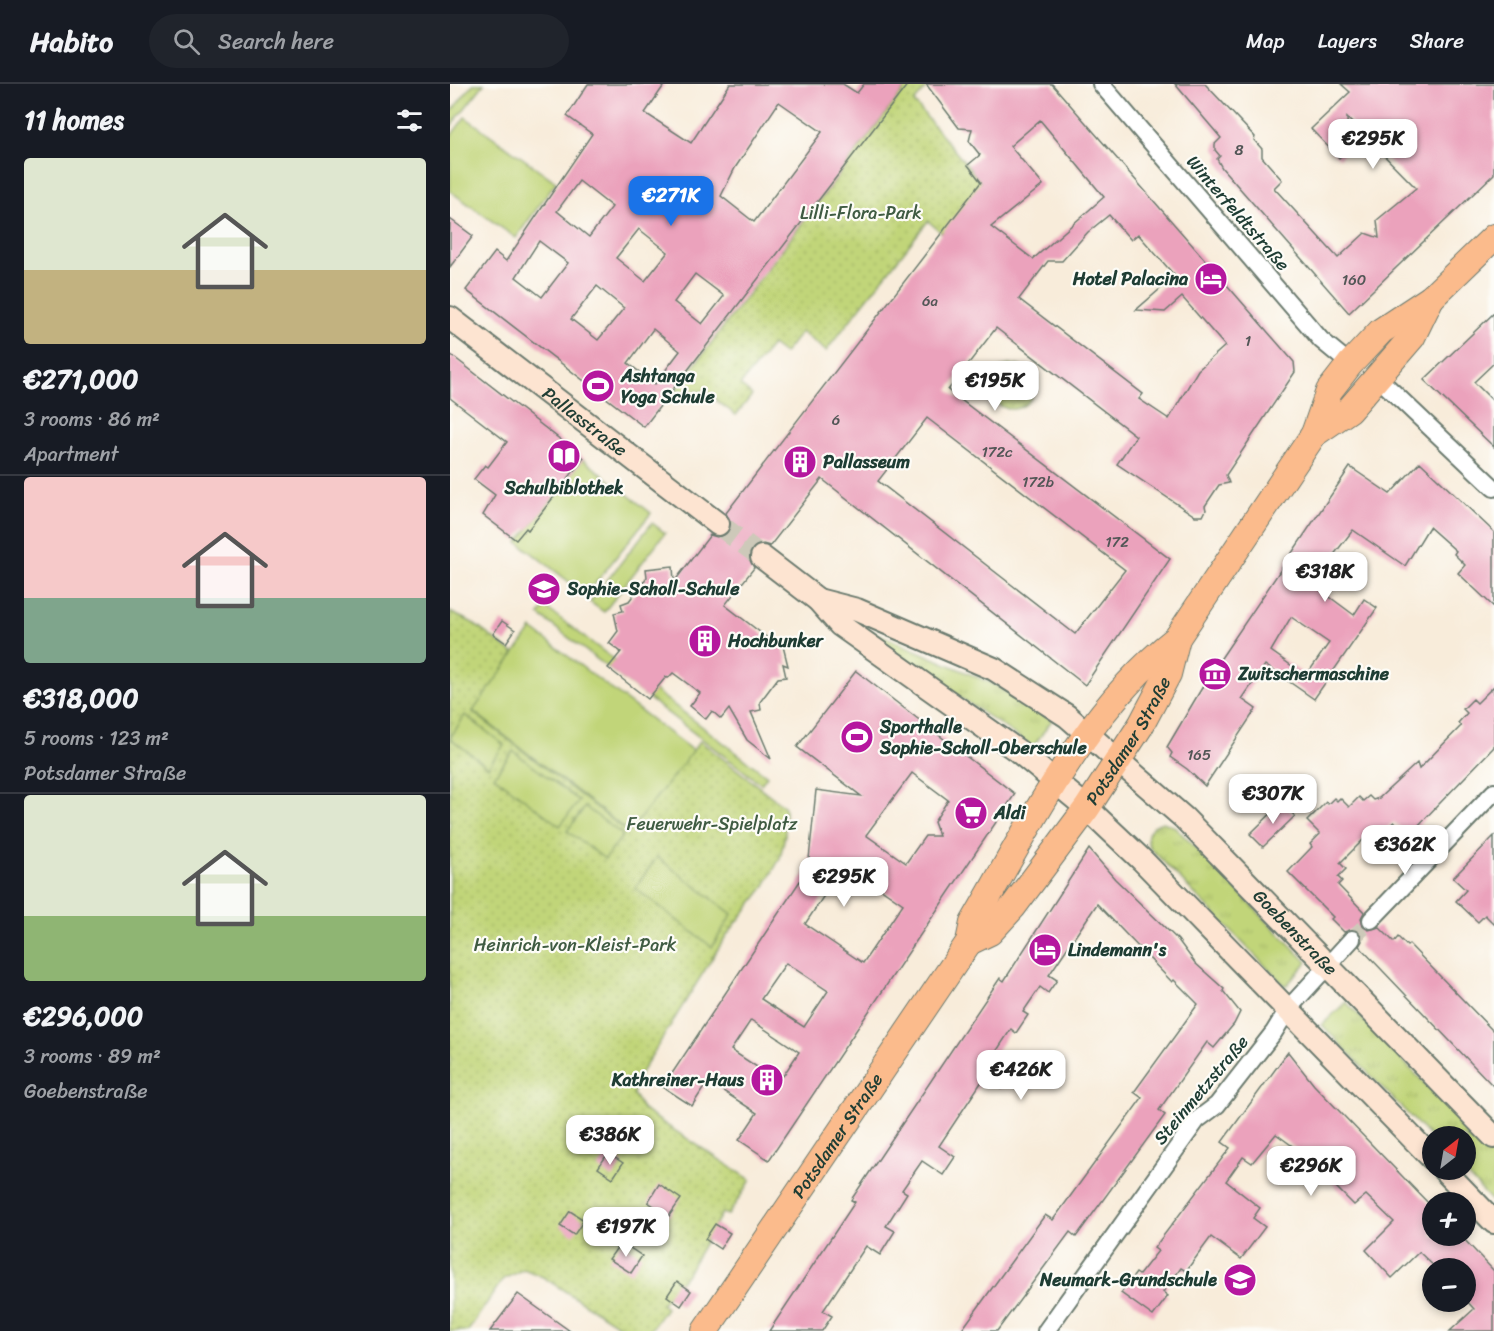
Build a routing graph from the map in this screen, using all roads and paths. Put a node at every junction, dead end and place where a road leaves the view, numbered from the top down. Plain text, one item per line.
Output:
1 (1101, 84) edge
2 (1494, 237) edge
3 (1431, 298) junction
4 (450, 318) edge
5 (1350, 364) junction
6 (1376, 376) junction
7 (1314, 434) junction
8 (1494, 488) edge
9 (718, 524) tunnel mouth
10 (762, 557) tunnel mouth
11 (818, 600) junction
12 (1177, 638) junction
13 (1089, 734) junction
14 (1119, 760) junction
15 (1057, 782) junction
16 (1494, 792) edge
17 (1087, 808) junction
18 (1371, 920) tunnel mouth
19 (1352, 939) tunnel mouth
20 (969, 942) junction
21 (1329, 967) junction
22 (1288, 1009) junction
23 (1494, 1137) edge
24 (1422, 1148) edge
25 (1454, 1180) edge
26 (1494, 1222) edge
27 (705, 1331) edge
28 (1046, 1331) edge

1 - 5 street, Winterfeldtstraße
2 - 3 main road, Potsdamer Straße
3 - 5 main road, Potsdamer Straße
3 - 6 main road, Potsdamer Straße
4 - 9 main road, Pallasstraße
5 - 7 main road, Potsdamer Straße
6 - 7 main road, Potsdamer Straße
6 - 8 street
7 - 12 main road, Potsdamer Straße
10 - 11 main road
11 - 13 main road
11 - 15 main road
12 - 13 main road, Potsdamer Straße
12 - 14 main road, Potsdamer Straße
13 - 14 main road, Goebenstraße
13 - 15 main road, Potsdamer Straße
14 - 17 main road, Potsdamer Straße
14 - 21 main road, Goebenstraße
15 - 17 main road
15 - 20 main road, Potsdamer Straße
16 - 18 street
17 - 20 main road, Potsdamer Straße
17 - 22 main road
19 - 21 street, Steinmetzstraße
20 - 27 main road, Potsdamer Straße
21 - 22 street, Steinmetzstraße
21 - 23 main road, Goebenstraße
22 - 24 main road
22 - 28 street, Steinmetzstraße
25 - 26 main road

